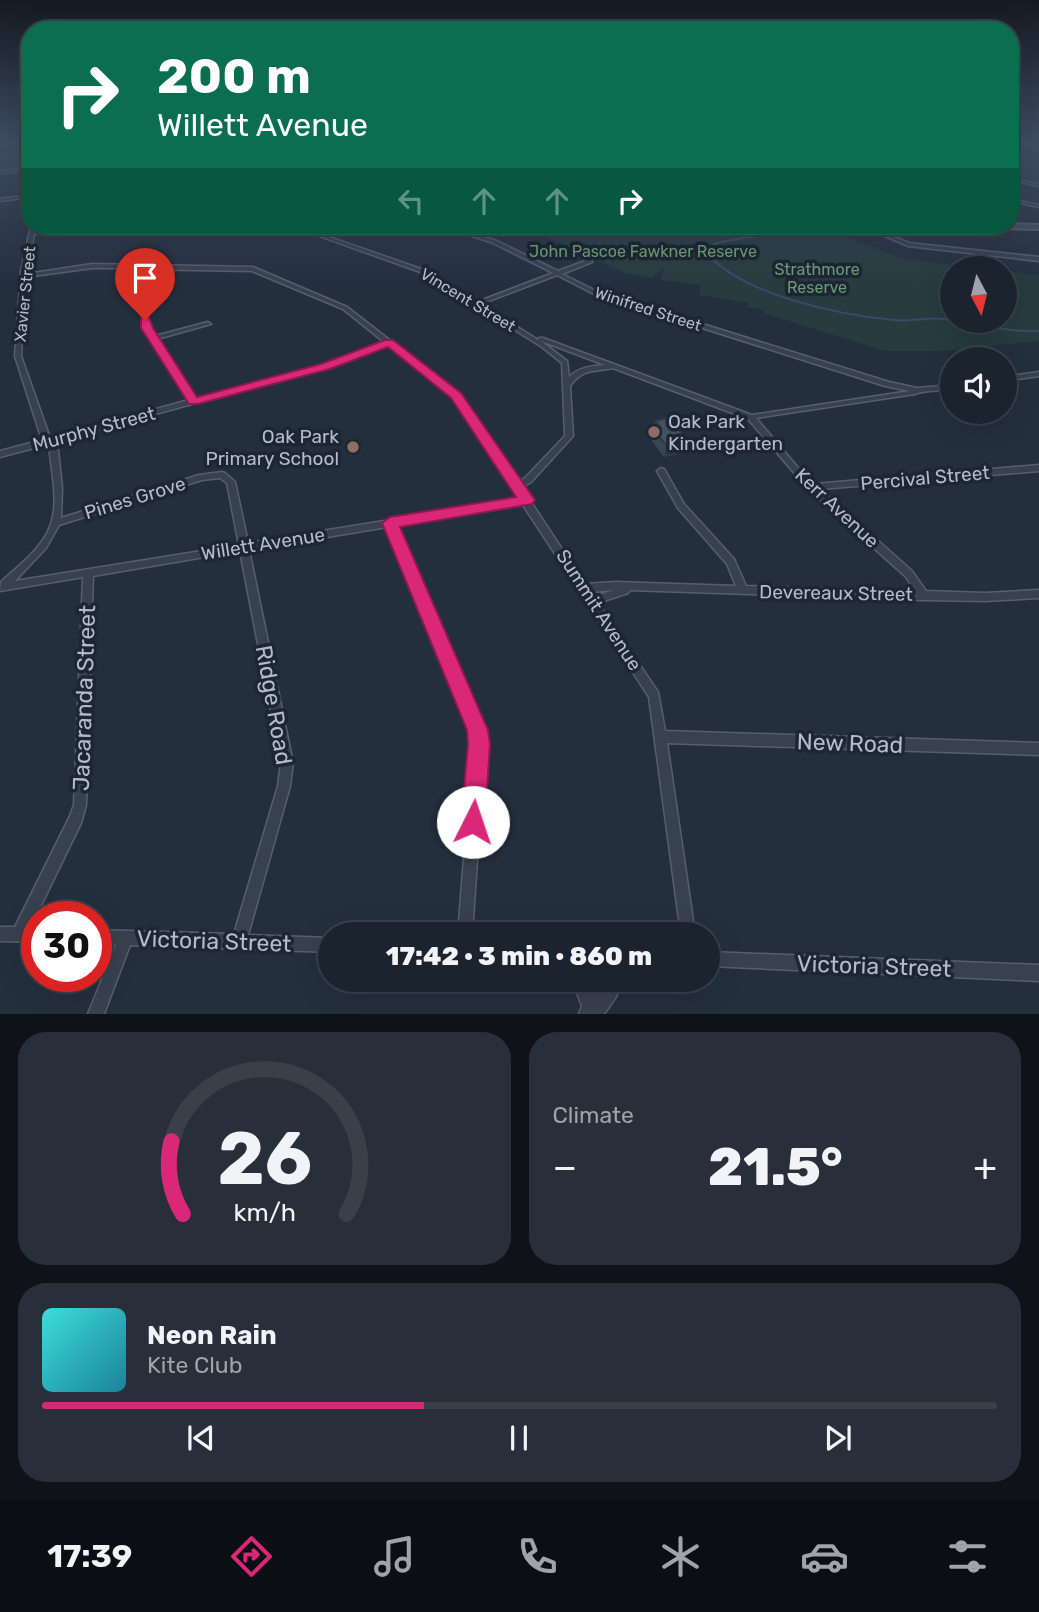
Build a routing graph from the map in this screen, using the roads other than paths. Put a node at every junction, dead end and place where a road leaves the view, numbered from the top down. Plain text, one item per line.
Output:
1 (21, 197) edge
2 (0, 200) edge
3 (1019, 202) edge
4 (1039, 206) edge
5 (1019, 227) edge
6 (1039, 227) edge
7 (32, 235) edge
8 (320, 235) edge
9 (473, 235) edge
10 (886, 235) edge
11 (1039, 259) edge
12 (590, 261) dead end
13 (141, 266) junction
14 (556, 274) junction
15 (24, 276) junction
16 (478, 304) junction
17 (208, 324) dead end
18 (531, 337) junction
19 (153, 338) junction
20 (389, 342) junction
21 (544, 346) junction
22 (559, 346) junction
23 (616, 367) junction
24 (859, 375) junction
25 (1037, 376) edge
26 (1017, 378) edge
27 (568, 386) junction
28 (940, 388) edge
29 (935, 389) junction
30 (868, 400) junction
31 (194, 402) junction
32 (751, 417) junction
33 (50, 441) junction
34 (0, 454) edge
35 (1039, 468) edge
36 (661, 471) dead end
37 (518, 486) junction
38 (811, 487) junction
39 (527, 500) junction
40 (55, 523) junction
41 (390, 523) junction
42 (244, 547) junction
43 (88, 573) junction
44 (1, 586) edge
45 (584, 588) junction
46 (634, 589) junction
47 (743, 591) junction
48 (1039, 594) edge
49 (924, 596) junction
50 (593, 601) junction
51 (661, 737) junction
52 (1039, 749) edge
53 (466, 922) edge
54 (686, 922) edge
55 (0, 934) edge
56 (19, 934) joint
57 (112, 938) edge
58 (126, 938) junction
59 (239, 942) junction
60 (318, 945) edge
61 (720, 960) edge
62 (1039, 974) edge
63 (584, 992) edge
64 (596, 992) edge
65 (611, 992) edge
66 (590, 1011) edge
67 (96, 1013) edge

1 - 2 street
3 - 4 street
5 - 6 main road
7 - 15 street, Xavier Street
8 - 16 street, Vincent Street
9 - 14 street, Winifred Street
10 - 11 street
12 - 14 street
13 - 15 street, Summit Avenue
13 - 19 street
13 - 20 street, Summit Avenue
14 - 16 street
14 - 24 street, Winifred Street
15 - 33 street, Xavier Street
16 - 18 street, Vincent Street
17 - 19 street
18 - 21 street, Vincent Street
18 - 22 street, Vincent Street
19 - 31 street
20 - 31 street, Murphy Street
20 - 37 street, Summit Avenue
21 - 22 street, Vincent Street
21 - 27 street
22 - 23 street, Vincent Street
23 - 27 street
23 - 32 street, Vincent Street
24 - 29 street, Winifred Street
24 - 30 street, Winifred Street
25 - 26 street
27 - 37 street
28 - 29 street, Vincent Street
29 - 30 street, Vincent Street
30 - 32 street, Vincent Street
31 - 33 street, Murphy Street
32 - 38 street, Kerr Avenue
33 - 34 street, Murphy Street
33 - 40 street, Xavier Street
35 - 38 street, Percival Street
36 - 47 street
37 - 39 street, Summit Avenue
38 - 49 street, Kerr Avenue
39 - 41 street, Willett Avenue
39 - 45 street, Summit Avenue
40 - 42 street, Pines Grove
40 - 44 street
41 - 42 street, Willett Avenue
41 - 53 street
42 - 43 street, Willett Avenue
42 - 59 street, Ridge Road
43 - 44 street, Willett Avenue
43 - 56 street, Jacaranda Street
45 - 46 street, Devereaux Street
45 - 50 street, Summit Avenue
46 - 47 street, Devereaux Street
46 - 50 street, Devereaux Street
47 - 49 street, Devereaux Street
48 - 49 street, Devereaux Street
50 - 51 street, Summit Avenue
51 - 52 street, New Road
51 - 54 street, Summit Avenue
55 - 56 street
57 - 58 street, Victoria Street
58 - 59 street, Victoria Street
58 - 67 street
59 - 60 street, Victoria Street
61 - 62 street, Victoria Street
63 - 66 street
64 - 66 street
65 - 66 street

